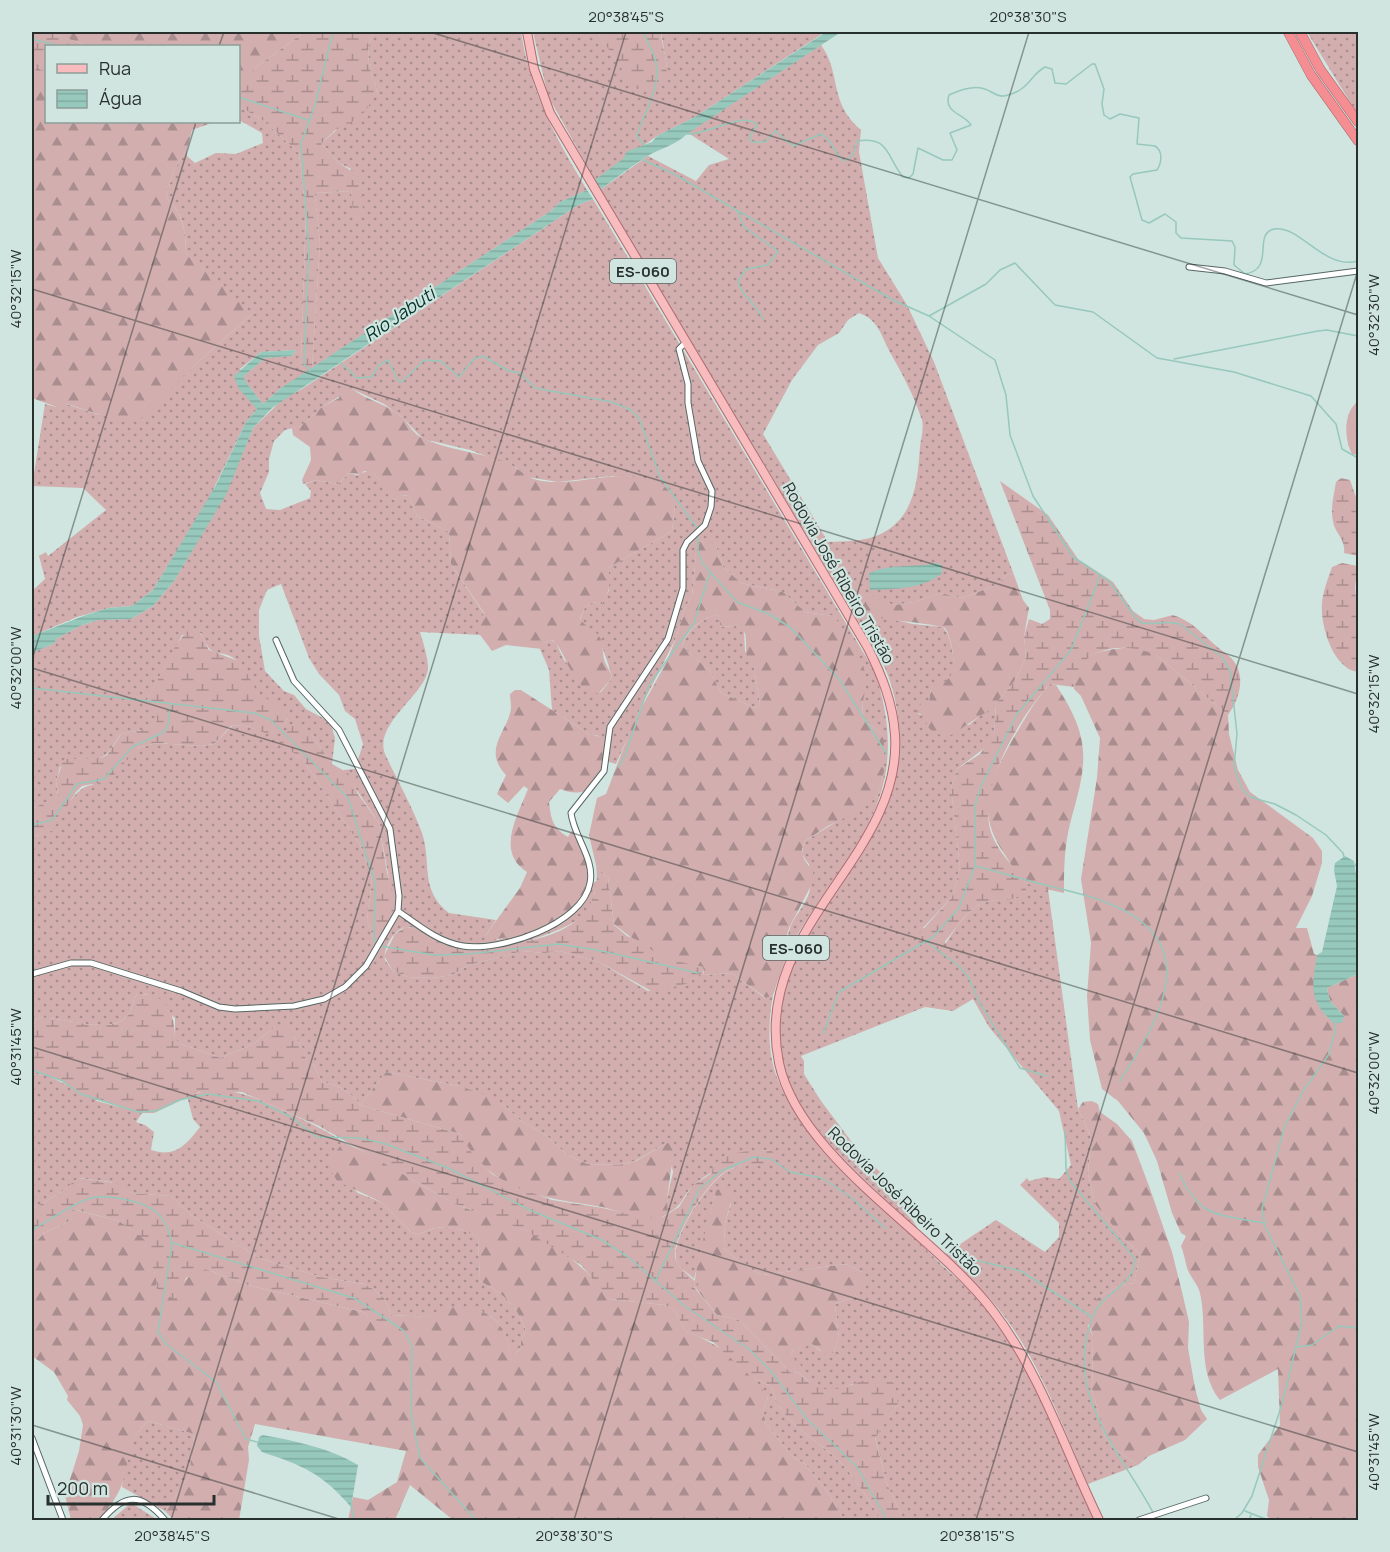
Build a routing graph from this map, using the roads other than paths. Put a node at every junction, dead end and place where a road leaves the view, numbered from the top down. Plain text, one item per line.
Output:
1 (527, 32) edge
2 (1288, 32) edge
3 (1300, 32) edge
4 (1359, 122) edge
5 (1359, 141) edge
6 (1189, 267) dead end
7 (1359, 271) edge
8 (686, 342) junction
9 (276, 640) dead end
10 (398, 911) junction
11 (32, 974) edge
12 (32, 1438) edge
13 (1206, 1498) dead end
14 (63, 1521) edge
15 (102, 1521) edge
16 (165, 1521) edge
17 (1099, 1521) edge
18 (1139, 1521) edge

1 - 8 main road, Rodovia José Ribeiro Tristão / ES-060
2 - 5 highway
3 - 4 highway
6 - 7 street
8 - 10 street
8 - 17 main road, Rodovia José Ribeiro Tristão / ES-060
9 - 10 street
10 - 11 street
12 - 14 street
13 - 18 street
15 - 16 street

